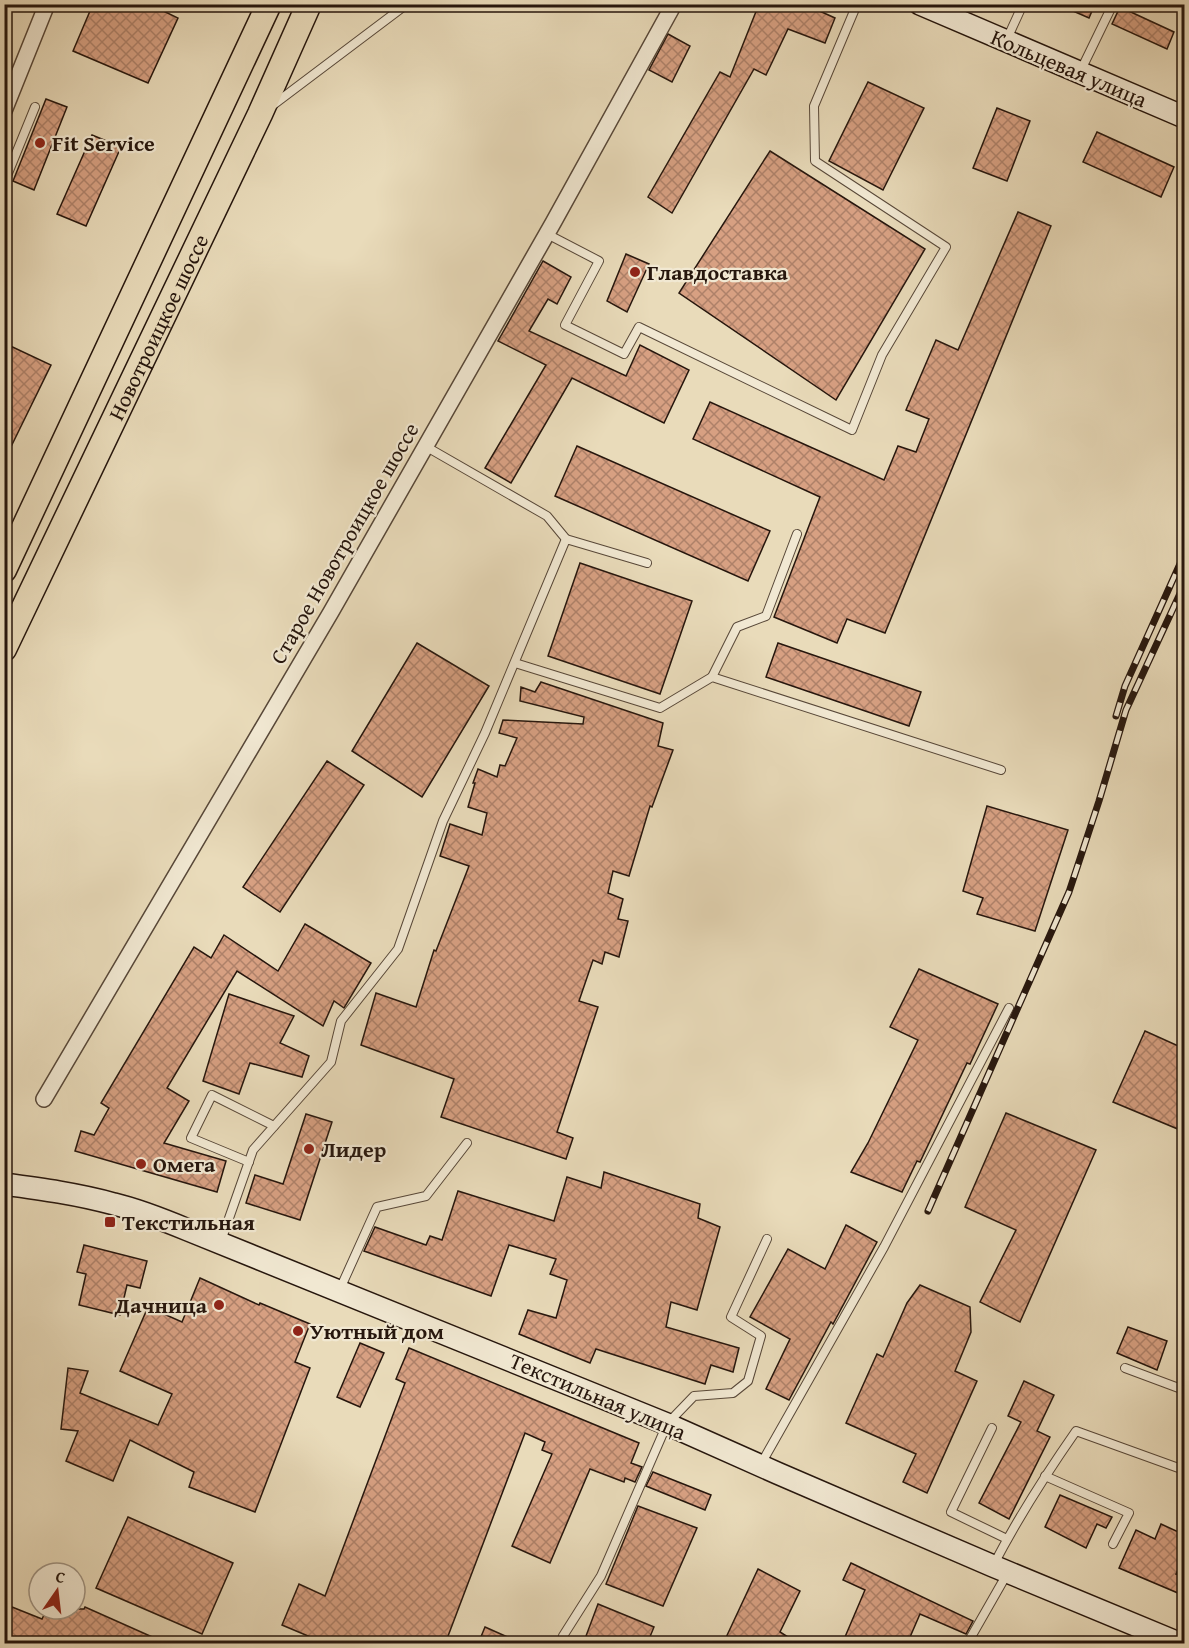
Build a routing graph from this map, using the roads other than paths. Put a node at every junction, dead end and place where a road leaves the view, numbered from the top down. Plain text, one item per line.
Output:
1 (47, 4) edge
2 (269, 4) edge
3 (309, 4) edge
4 (407, 4) edge
5 (674, 4) edge
6 (857, 4) edge
7 (920, 4) edge
8 (1023, 4) edge
9 (1113, 4) edge
10 (1006, 40) junction
11 (1080, 72) junction
12 (35, 107) dead end
13 (4, 111) edge
14 (260, 114) junction
15 (1185, 117) edge
16 (4, 183) edge
17 (547, 234) junction
18 (425, 446) junction
19 (798, 534) dead end
20 (566, 539) junction
21 (647, 563) dead end
22 (4, 570) edge
23 (4, 649) edge
24 (515, 663) junction
25 (711, 677) junction
26 (1001, 770) dead end
27 (1009, 1008) dead end
28 (44, 1099) dead end
29 (274, 1126) junction
30 (467, 1143) dead end
31 (249, 1161) junction
32 (4, 1184) edge
33 (767, 1239) dead end
34 (220, 1243) junction
35 (339, 1290) junction
36 (1125, 1368) dead end
37 (1185, 1390) edge
38 (667, 1424) junction
39 (992, 1428) dead end
40 (760, 1465) junction
41 (1185, 1470) edge
42 (1045, 1476) junction
43 (1007, 1539) junction
44 (1113, 1544) dead end
45 (1001, 1569) junction
46 (560, 1644) edge
47 (967, 1644) edge
48 (1181, 1644) edge

1 - 13 street
2 - 22 main road, Новотроицкое шоссе
3 - 14 main road, Новотроицкое шоссе
4 - 14 lane
5 - 17 street, Старое Новотроицкое шоссе
6 - 17 lane
7 - 10 main road, Кольцевая улица
8 - 10 lane
9 - 11 lane
10 - 11 main road, Кольцевая улица
11 - 15 main road, Кольцевая улица
12 - 16 lane
14 - 23 main road, Новотроицкое шоссе
17 - 18 street, Старое Новотроицкое шоссе
18 - 20 lane
18 - 28 street, Старое Новотроицкое шоссе
19 - 25 lane
20 - 21 lane
20 - 24 lane
24 - 25 lane
24 - 29 lane
25 - 26 lane
27 - 40 lane
29 - 31 lane
29 - 31 lane
30 - 35 lane
31 - 34 lane
32 - 34 main road, Текстильная улица
33 - 38 lane
34 - 35 main road, Текстильная улица
35 - 38 main road, Текстильная улица
36 - 37 lane
38 - 40 main road, Текстильная улица
38 - 46 lane
39 - 43 lane
40 - 45 main road, Текстильная улица
41 - 42 lane
42 - 43 lane
42 - 44 lane
43 - 45 lane
45 - 47 lane
45 - 48 main road, Текстильная улица

